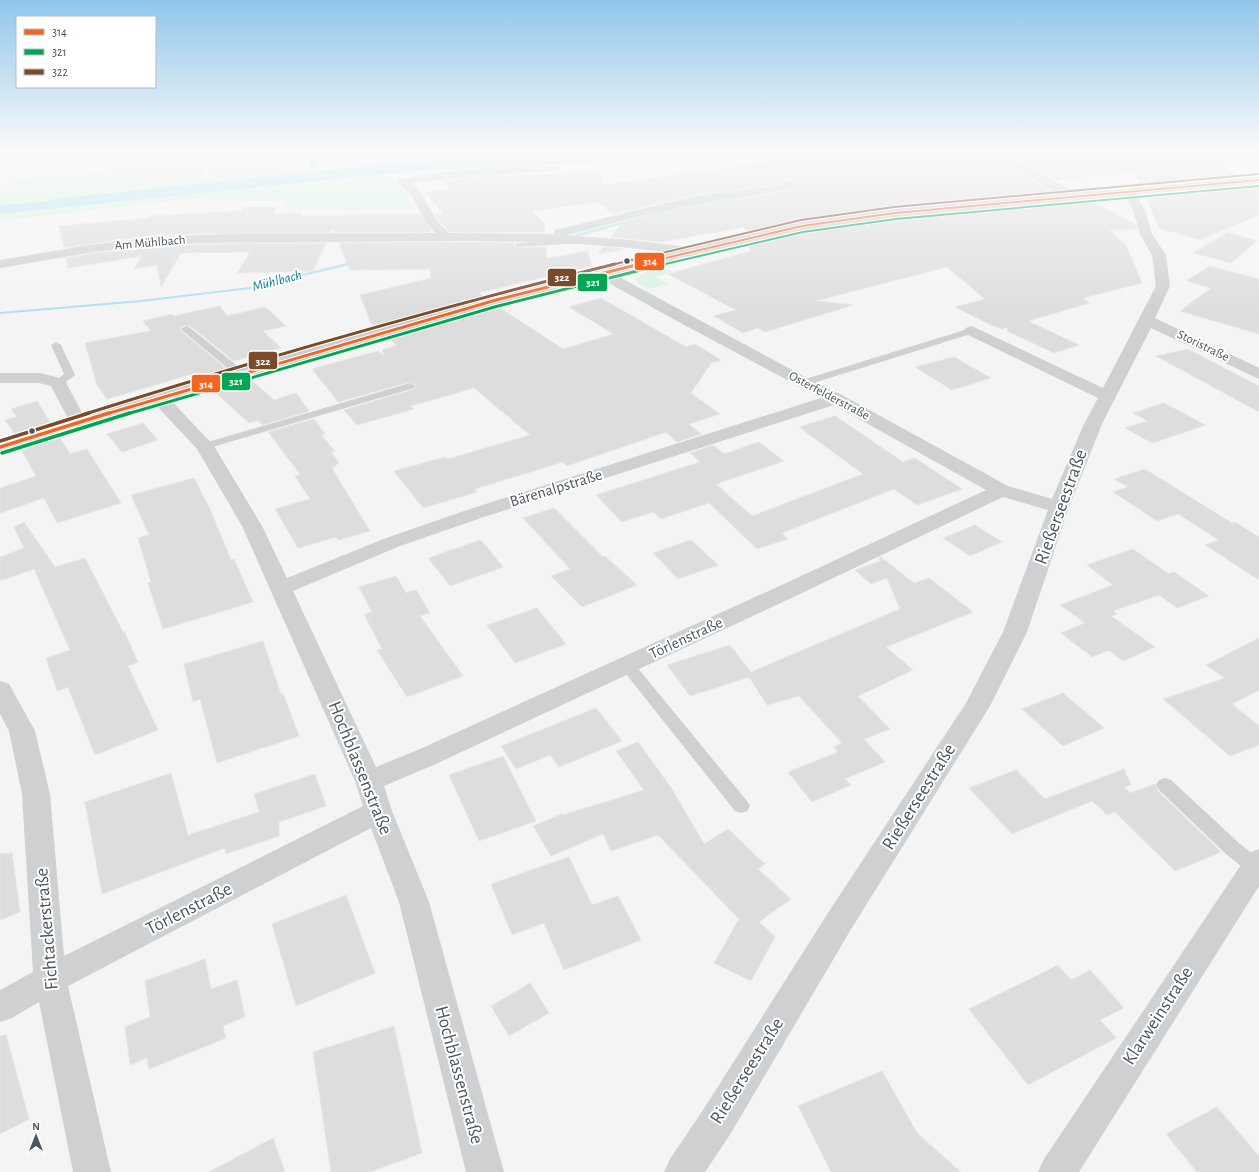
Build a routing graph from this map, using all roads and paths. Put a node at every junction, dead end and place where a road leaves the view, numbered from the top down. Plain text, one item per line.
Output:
1 (422, 204) edge
2 (681, 204) edge
3 (1003, 204) edge
4 (1135, 204) edge
5 (446, 237) junction
6 (546, 238) junction
7 (579, 240) junction
8 (518, 245) dead end
9 (692, 251) junction
10 (0, 264) edge
11 (604, 274) junction
12 (1147, 320) junction
13 (186, 329) dead end
14 (971, 331) joint
15 (56, 345) dead end
16 (241, 374) junction
17 (1259, 374) edge
18 (0, 378) edge
19 (58, 383) junction
20 (803, 384) junction
21 (410, 386) dead end
22 (1107, 396) junction
23 (158, 398) junction
24 (836, 399) junction
25 (78, 422) junction
26 (205, 446) junction
27 (0, 447) edge
28 (1001, 490) junction
29 (1058, 508) junction
30 (281, 588) junction
31 (627, 665) junction
32 (0, 690) edge
33 (369, 781) junction
34 (1165, 785) dead end
35 (741, 806) dead end
36 (378, 811) junction
37 (1257, 864) edge
38 (50, 979) junction
39 (0, 1007) edge
40 (92, 1172) edge
41 (485, 1172) edge
42 (683, 1172) edge
43 (1057, 1172) edge

1 - 5 street
2 - 6 street, Am Mühlbach
3 - 9 main road
4 - 12 street, Rießerseestraße
5 - 6 street, Am Mühlbach
5 - 10 street, Am Mühlbach
6 - 7 street, Am Mühlbach
7 - 8 lane
7 - 9 street, Am Mühlbach
9 - 11 main road
11 - 16 main road
11 - 20 street, Osterfelderstraße
12 - 17 street, Storistraße
12 - 22 street, Rießerseestraße
13 - 16 lane
14 - 20 lane
14 - 22 street
15 - 19 lane
16 - 23 main road
18 - 19 street
19 - 25 street
20 - 24 street, Osterfelderstraße
21 - 26 lane
22 - 29 street, Rießerseestraße
23 - 25 main road
23 - 26 street, Hochblassenstraße
24 - 28 street, Osterfelderstraße
24 - 30 street, Bärenalpstraße
25 - 27 main road
26 - 30 street, Hochblassenstraße
28 - 29 street, Osterfelderstraße
28 - 31 street, Törlenstraße
29 - 42 street, Rießerseestraße
30 - 33 street, Hochblassenstraße
31 - 33 street, Törlenstraße
31 - 35 lane
32 - 38 street, Fichtackerstraße
33 - 36 street, Hochblassenstraße
34 - 37 lane
36 - 38 street, Törlenstraße
36 - 41 street, Hochblassenstraße
37 - 43 street, Klarweinstraße
38 - 39 street, Törlenstraße
38 - 40 street, Fichtackerstraße

